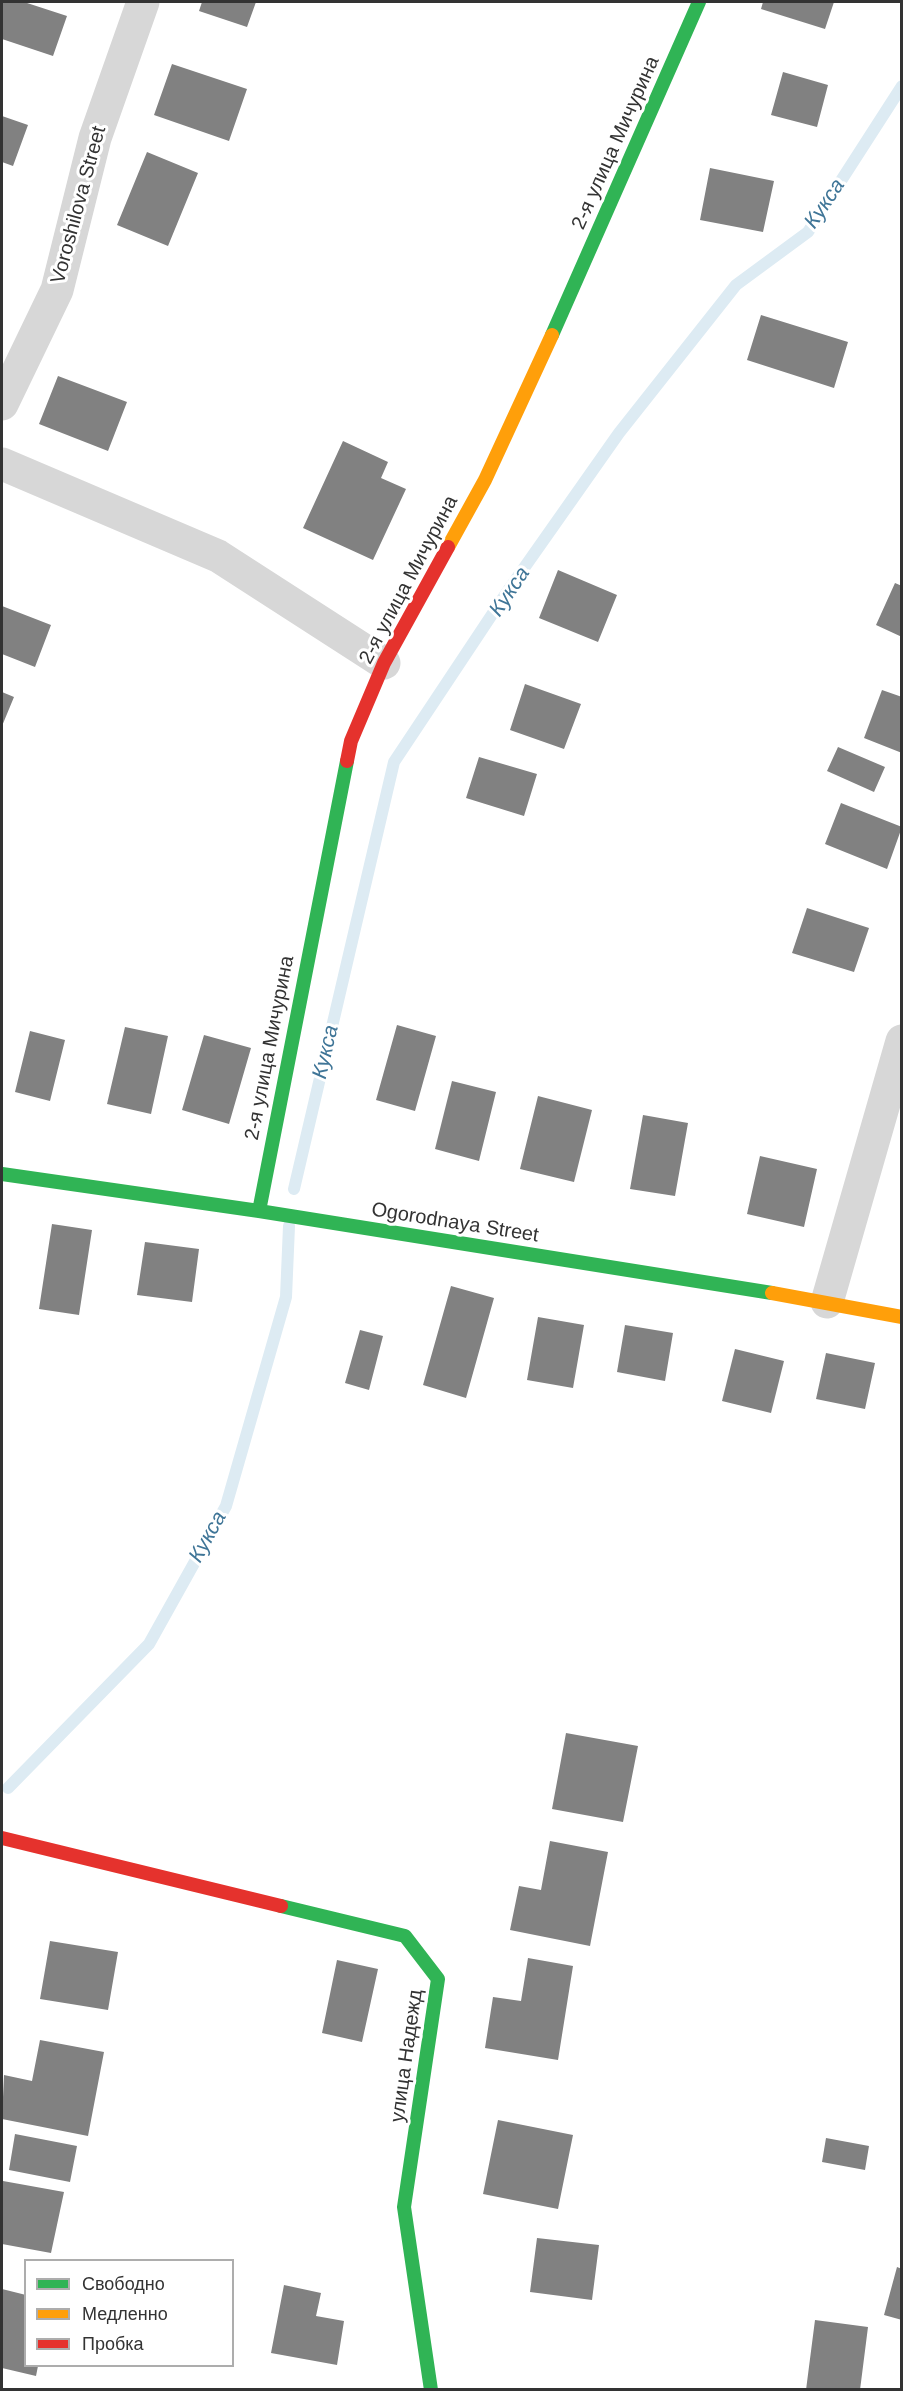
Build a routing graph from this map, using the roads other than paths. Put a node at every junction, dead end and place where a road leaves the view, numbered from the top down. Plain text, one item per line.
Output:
1 (143, 2) edge
2 (699, 2) edge
3 (2, 404) edge
4 (2, 464) edge
5 (384, 663) junction
6 (902, 1041) edge
7 (2, 1174) edge
8 (259, 1211) junction
9 (827, 1302) junction
10 (902, 1317) edge
11 (2, 1838) edge
12 (431, 2390) edge

1 - 3 street, Voroshilova Street
2 - 5 street, 2-я улица Мичурина
4 - 5 street
5 - 8 street, 2-я улица Мичурина
6 - 9 street
7 - 8 street, Ogorodnaya Street
8 - 9 street, Ogorodnaya Street
9 - 10 street, Ogorodnaya Street
11 - 12 street, улица Надежд

